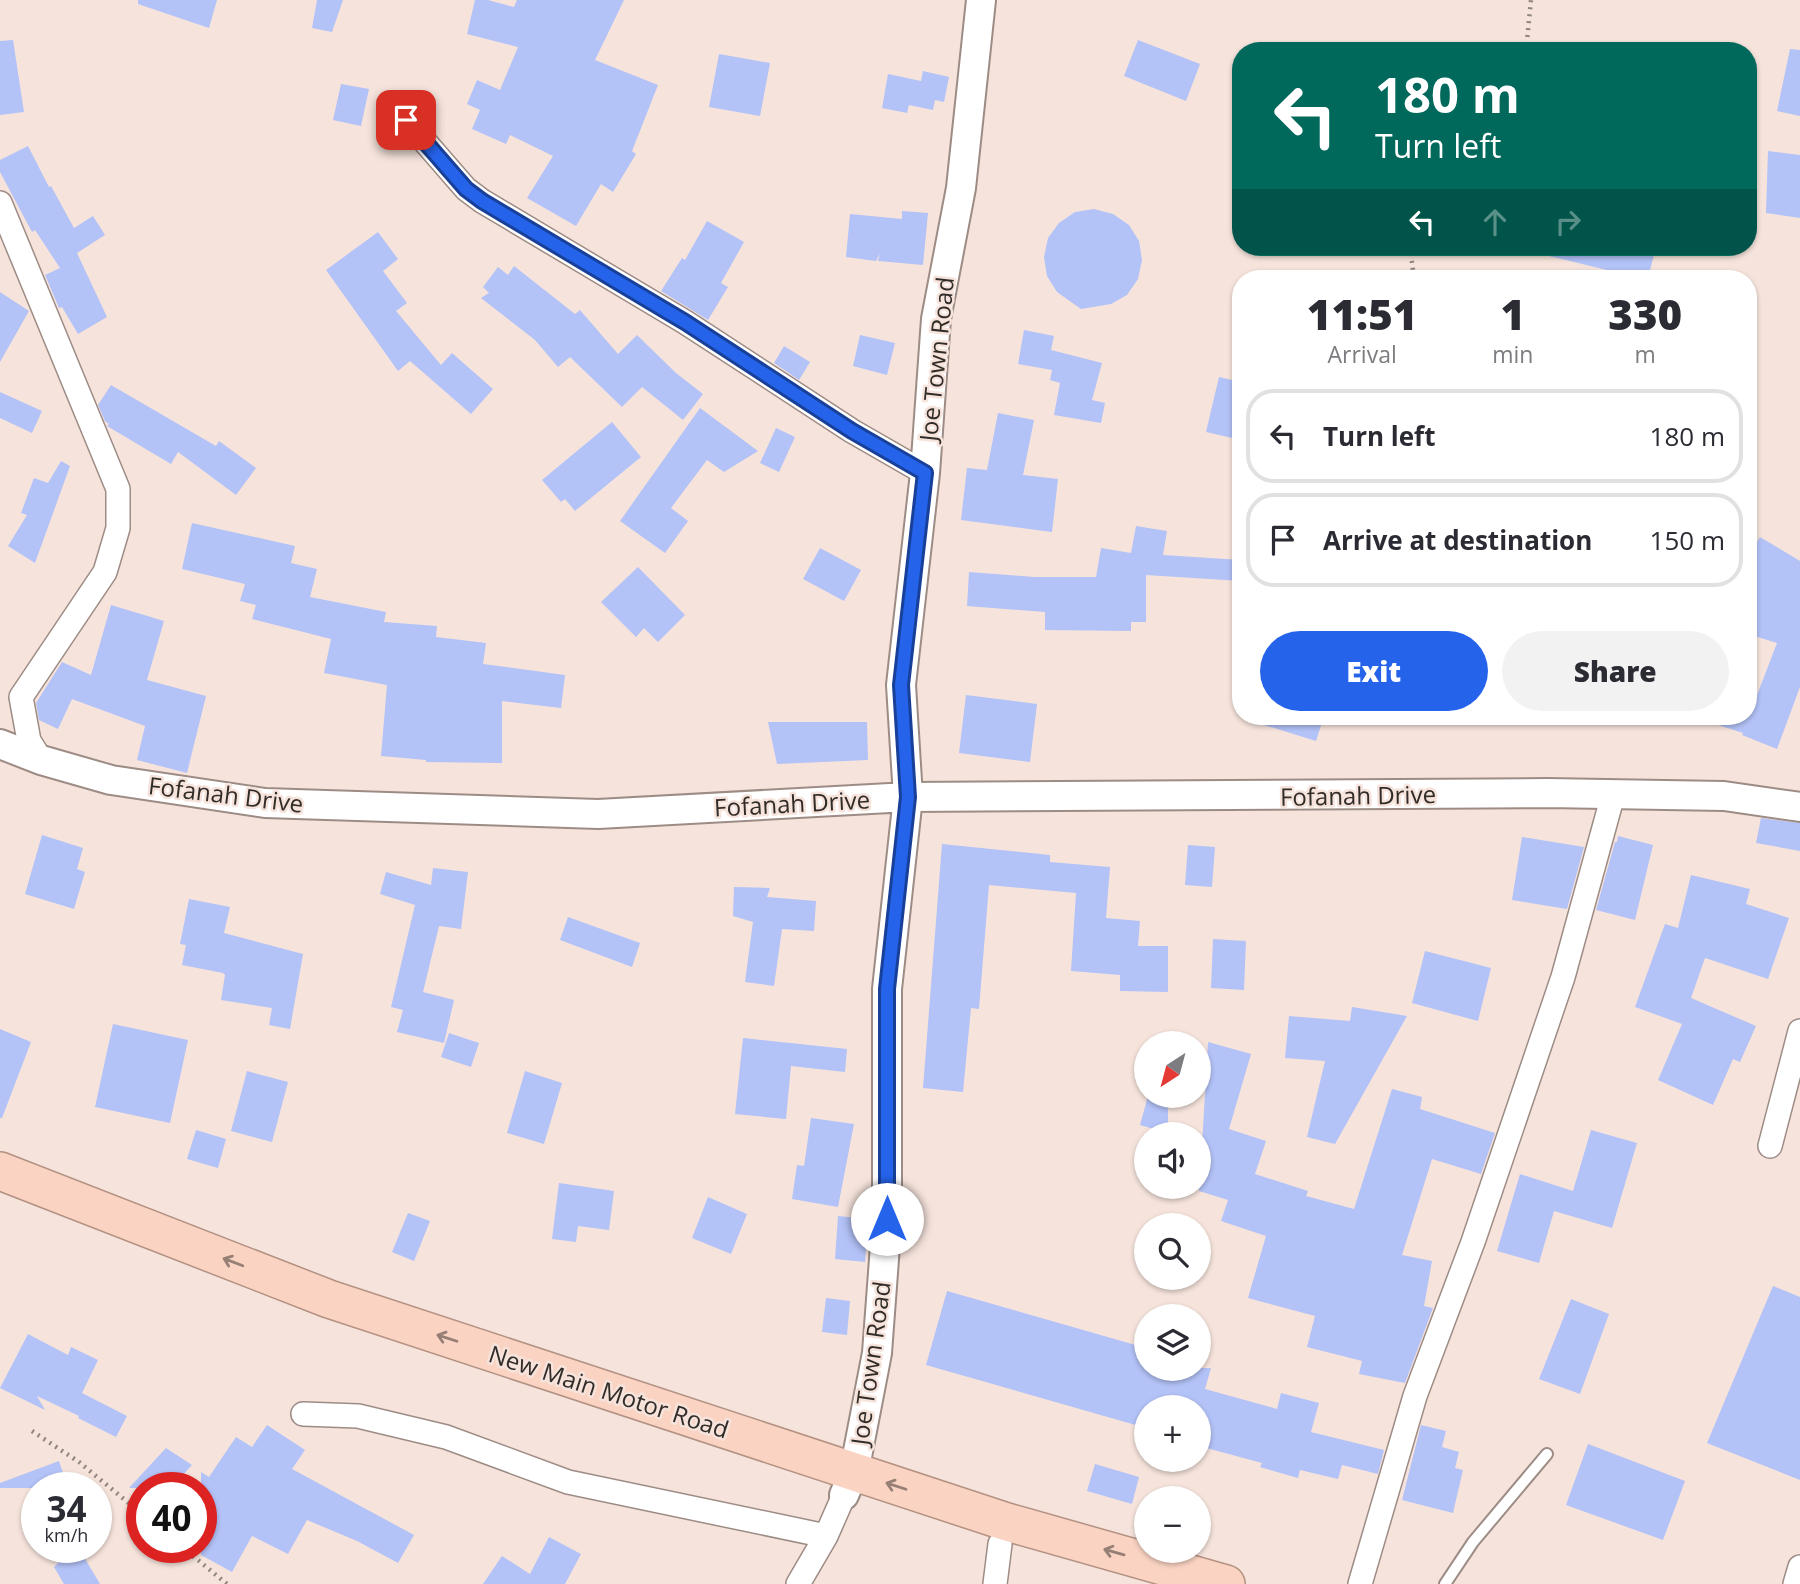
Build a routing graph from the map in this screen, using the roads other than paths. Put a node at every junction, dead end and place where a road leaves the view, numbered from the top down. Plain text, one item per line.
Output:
1 (981, 0) edge
2 (406, 120) dead end
3 (0, 203) edge
4 (925, 473) junction
5 (0, 744) edge
6 (41, 760) junction
7 (1613, 795) junction
8 (908, 797) junction
9 (1800, 807) edge
10 (1800, 1031) edge
11 (1770, 1146) dead end
12 (0, 1171) edge
13 (0, 1198) edge
14 (303, 1414) dead end
15 (1547, 1454) dead end
16 (849, 1484) junction
17 (827, 1536) junction
18 (1000, 1544) junction
19 (1800, 1567) edge
20 (798, 1584) edge
21 (995, 1584) edge
22 (1139, 1584) edge
23 (1227, 1584) edge
24 (1360, 1584) edge
25 (1445, 1584) edge
26 (1795, 1584) edge

1 - 4 street, Joe Town Road
2 - 4 street
3 - 6 street
4 - 8 street, Joe Town Road
5 - 6 street, Fofanah Drive
6 - 8 street, Fofanah Drive
7 - 8 street, Fofanah Drive
7 - 9 street, Fofanah Drive
7 - 24 street
8 - 16 street, Joe Town Road
10 - 11 street
16 -> 12 highway, New Main Motor Road
13 - 16 highway, New Main Motor Road
14 - 17 street
15 - 25 lane
16 - 17 street, Joe Town Road
16 - 18 highway, New Main Motor Road
23 -> 16 highway, New Main Motor Road
17 - 20 street, Joe Town Road
18 - 21 street
18 - 22 highway, New Main Motor Road
19 - 26 street

